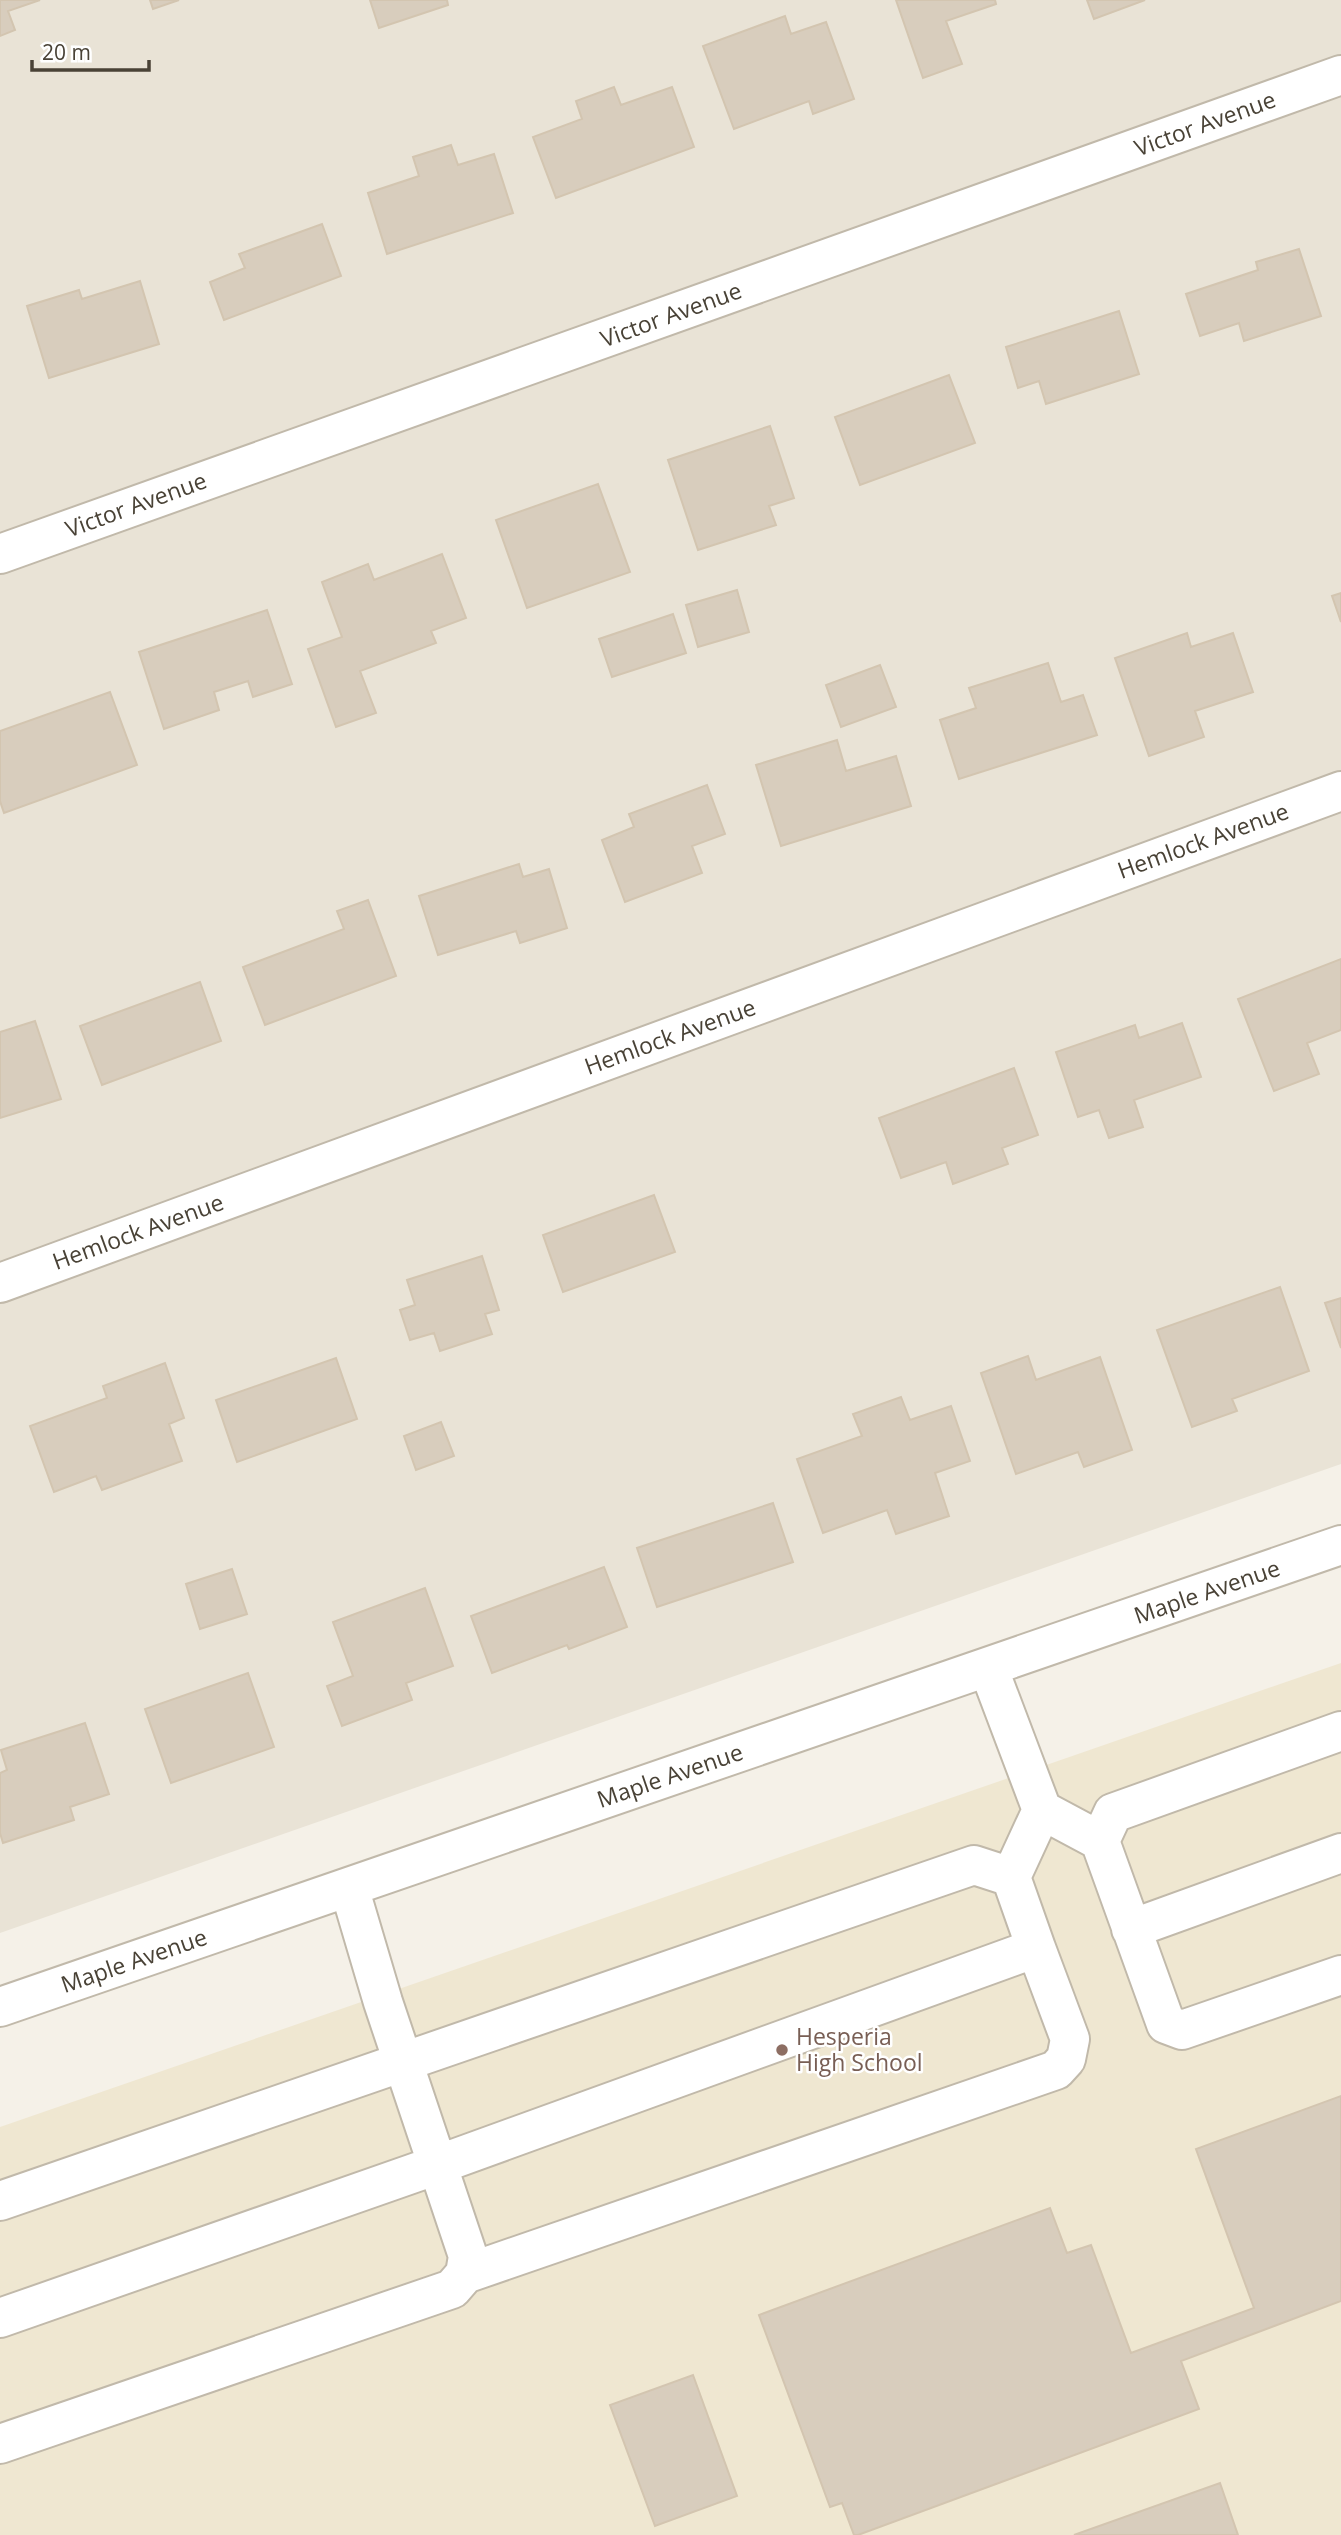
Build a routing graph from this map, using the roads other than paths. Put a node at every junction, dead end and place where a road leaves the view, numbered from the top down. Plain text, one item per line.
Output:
1 (1341, 75) edge
2 (0, 554) edge
3 (1341, 791) edge
4 (0, 1283) edge
5 (1341, 1545) edge
6 (988, 1667) junction
7 (1341, 1731) edge
8 (1042, 1810) junction
9 (1100, 1841) junction
10 (1341, 1853) edge
11 (1011, 1877) junction
12 (349, 1887) junction
13 (1131, 1929) junction
14 (1036, 1948) junction
15 (1341, 1975) edge
16 (0, 2007) edge
17 (403, 2062) junction
18 (438, 2165) junction
19 (0, 2201) edge
20 (465, 2274) junction
21 (0, 2318) edge
22 (0, 2444) edge

1 - 2 street, Victor Avenue
3 - 4 street, Hemlock Avenue
5 - 6 street, Maple Avenue
6 - 8 street
6 - 12 street, Maple Avenue
7 - 9 street
8 - 9 street
8 - 11 street
9 - 13 street
10 - 13 street
11 - 14 street
11 - 17 street
12 - 16 street, Maple Avenue
12 - 17 street
13 - 15 street
14 - 18 street
14 - 20 street
17 - 18 street
17 - 19 street
18 - 20 street
18 - 21 street
20 - 22 street

